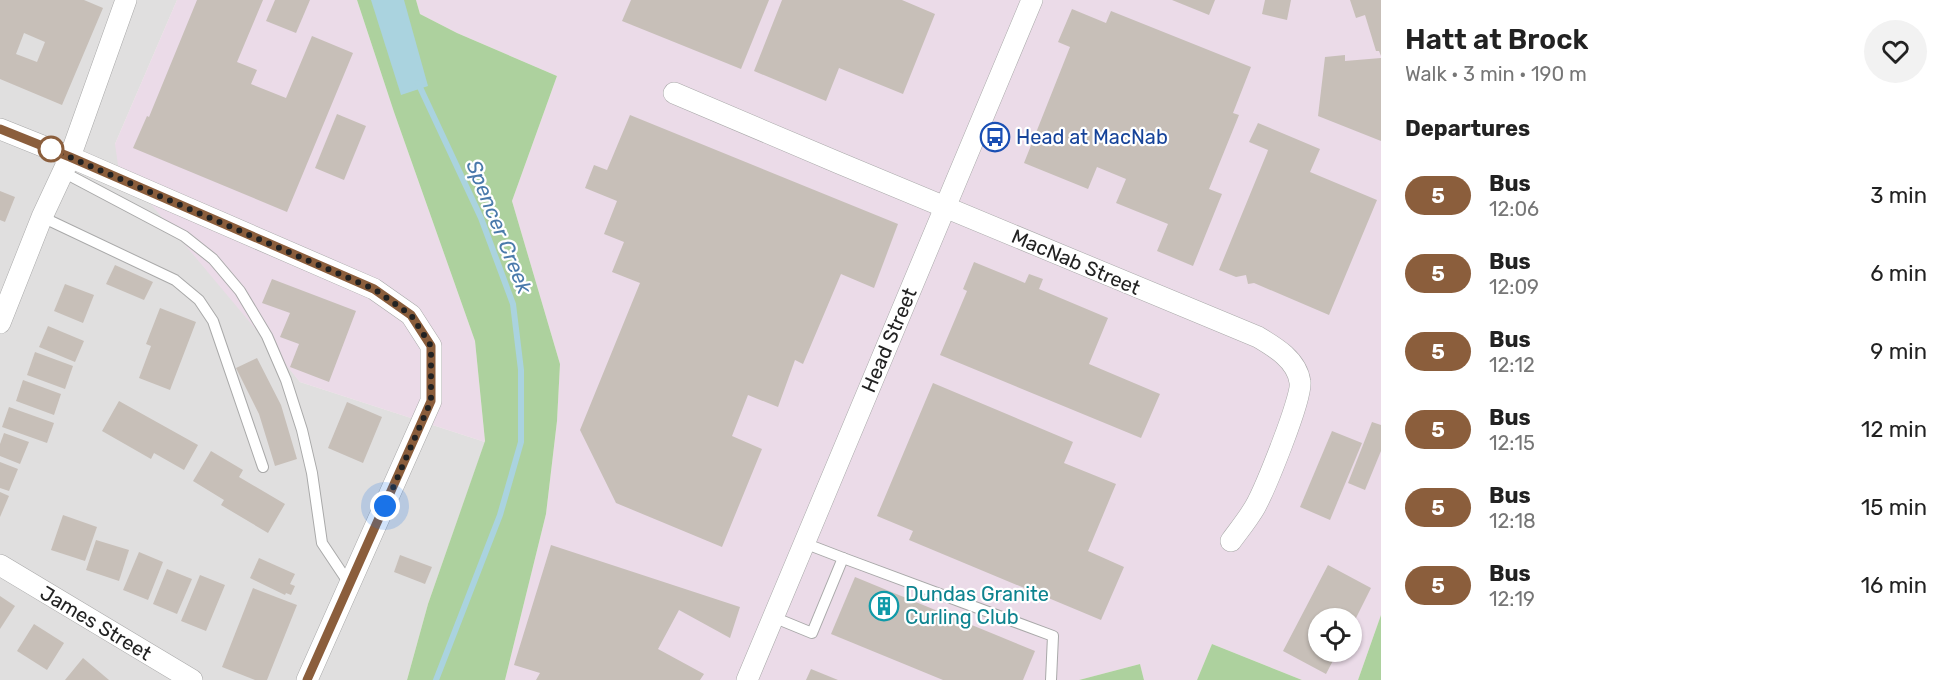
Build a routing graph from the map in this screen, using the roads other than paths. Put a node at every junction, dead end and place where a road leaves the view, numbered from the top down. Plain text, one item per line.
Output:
1 (126, 0) edge
2 (1032, 0) edge
3 (674, 93) dead end
4 (0, 129) edge
5 (67, 165) junction
6 (945, 207) junction
7 (42, 217) junction
8 (0, 323) edge
9 (263, 467) dead end
10 (1231, 541) dead end
11 (804, 543) junction
12 (843, 558) junction
13 (0, 566) edge
14 (350, 585) junction
15 (773, 617) junction
16 (192, 680) edge
17 (307, 680) edge
18 (747, 680) edge
19 (1051, 680) edge

1 - 5 street
2 - 6 street, Head Street
3 - 6 street, MacNab Street
4 - 5 street
5 - 7 street
5 - 14 lane
5 - 14 street
6 - 10 street, MacNab Street
6 - 11 street, Head Street
7 - 8 street
7 - 9 lane
11 - 12 lane
11 - 15 street, Head Street
12 - 15 lane
12 - 19 lane
13 - 16 street, James Street
14 - 17 street
15 - 18 street, Head Street

